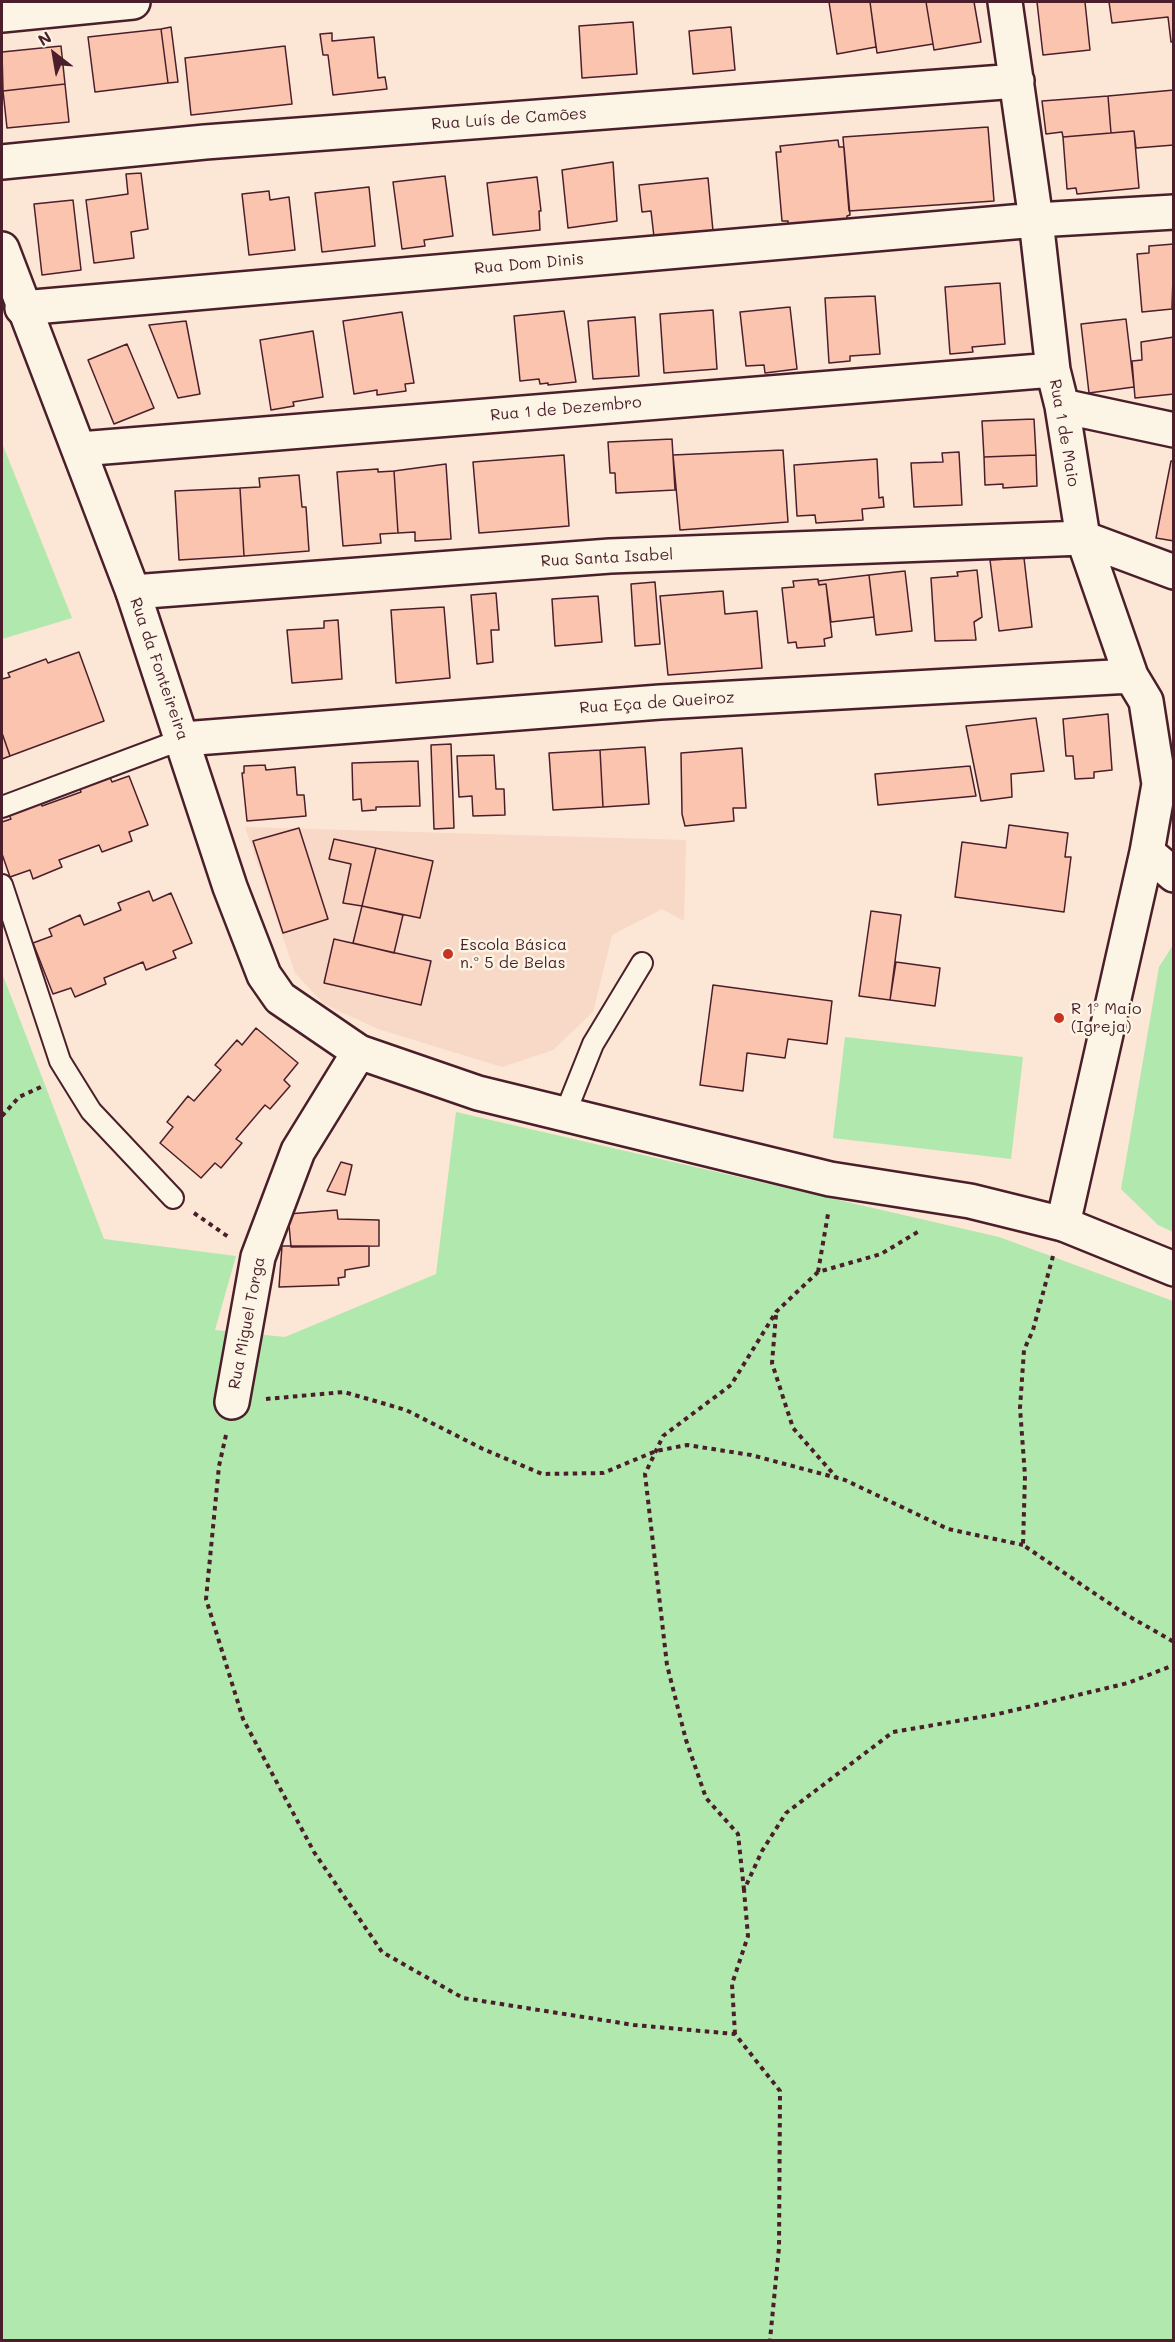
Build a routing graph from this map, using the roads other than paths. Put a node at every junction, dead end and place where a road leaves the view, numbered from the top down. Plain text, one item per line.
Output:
1 (133, 2) edge
2 (1005, 2) edge
3 (2, 15) edge
4 (1017, 81) junction
5 (2, 162) edge
6 (1173, 212) edge
7 (1036, 220) junction
8 (2, 249) edge
9 (22, 308) junction
10 (1053, 370) junction
11 (1062, 406) junction
12 (1173, 430) edge
13 (80, 449) junction
14 (1083, 538) junction
15 (1173, 572) edge
16 (133, 592) junction
17 (1150, 696) edge
18 (183, 739) junction
19 (2, 807) edge
20 (1148, 852) junction
21 (1173, 875) edge
22 (2, 885) edge
23 (642, 963) dead end
24 (359, 1052) junction
25 (565, 1114) junction
26 (173, 1198) road end
27 (1063, 1224) junction
28 (1173, 1269) edge
29 (232, 1402) road end

1 - 3 street
2 - 4 street, Rua 1 de Maio
4 - 5 street, Rua Luís de Camões
4 - 7 street, Rua 1 de Maio
6 - 7 street, Rua Dom Dinis
7 - 9 street, Rua Dom Dinis
7 - 10 street, Rua 1 de Maio
8 - 9 street, Rua da Fonteireira
9 - 13 street, Rua da Fonteireira
10 - 11 street, Rua 1 de Maio
10 - 13 street, Rua 1 de Dezembro
11 - 12 street
11 - 14 street, Rua 1 de Maio
13 - 16 street, Rua da Fonteireira
14 - 15 street
14 - 16 street, Rua Santa Isabel
14 - 17 street, Rua 1 de Maio
16 - 18 street, Rua da Fonteireira
17 - 18 street, Rua Eça de Queiroz
17 - 20 street, Rua 1 de Maio
18 - 19 lane
18 - 24 street, Rua da Fonteireira
20 - 21 street
20 - 27 street, Rua 1 de Maio
22 - 26 lane
23 - 25 lane
24 - 25 street, Rua da Fonteireira
24 - 29 street, Rua Miguel Torga
25 - 27 street, Rua da Fonteireira
27 - 28 street, Rua da Fonteireira

